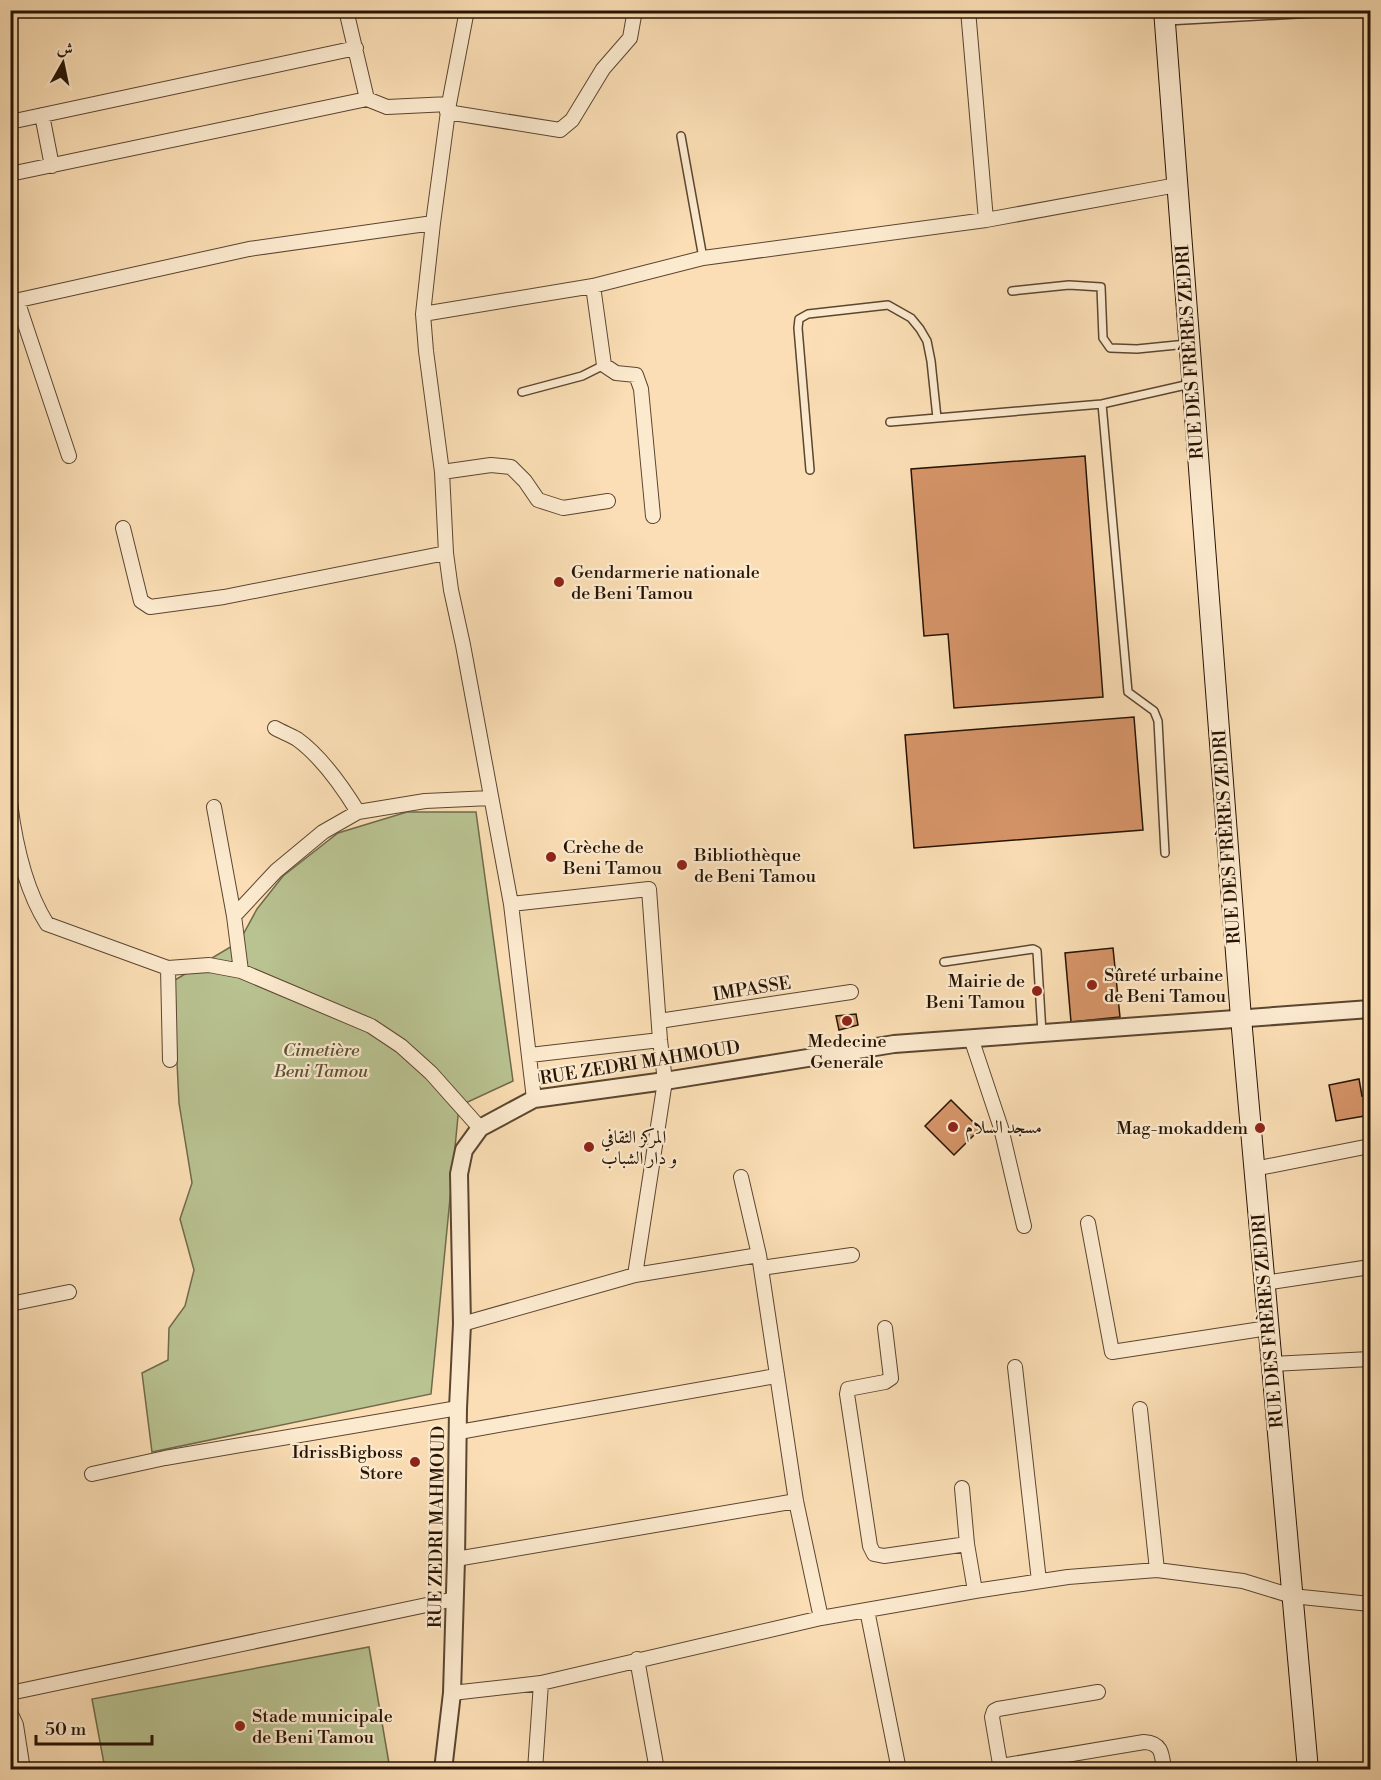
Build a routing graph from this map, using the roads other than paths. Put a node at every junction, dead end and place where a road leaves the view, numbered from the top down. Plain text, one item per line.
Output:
1 (346, 10) edge
2 (467, 10) edge
3 (635, 10) edge
4 (968, 10) edge
5 (1370, 10) edge
6 (1164, 16) edge
7 (356, 48) junction
8 (367, 99) junction
9 (448, 108) junction
10 (42, 115) junction
11 (10, 122) edge
12 (681, 136) dead end
13 (52, 166) junction
14 (10, 174) edge
15 (1177, 185) junction
16 (986, 220) junction
17 (433, 223) junction
18 (703, 258) junction
19 (593, 285) junction
20 (1012, 291) dead end
21 (14, 301) edge
22 (423, 314) junction
23 (1189, 344) junction
24 (604, 365) junction
25 (1192, 384) junction
26 (522, 392) dead end
27 (1102, 404) junction
28 (937, 418) junction
29 (890, 422) dead end
30 (69, 456) dead end
31 (810, 470) dead end
32 (442, 472) junction
33 (608, 501) dead end
34 (653, 516) dead end
35 (123, 528) dead end
36 (446, 553) junction
37 (275, 728) dead end
38 (491, 798) junction
39 (10, 803) edge
40 (214, 807) dead end
41 (358, 812) junction
42 (1165, 853) dead end
43 (511, 904) junction
44 (234, 916) junction
45 (944, 962) dead end
46 (168, 969) junction
47 (241, 971) junction
48 (851, 992) dead end
49 (1371, 1009) edge
50 (1241, 1018) junction
51 (659, 1022) junction
52 (1042, 1033) junction
53 (971, 1038) junction
54 (660, 1040) junction
55 (530, 1055) junction
56 (170, 1060) dead end
57 (665, 1081) junction
58 (534, 1099) junction
59 (480, 1128) junction
60 (1371, 1146) edge
61 (1254, 1169) junction
62 (741, 1178) dead end
63 (1088, 1223) dead end
64 (1024, 1226) dead end
65 (852, 1255) dead end
66 (760, 1261) junction
67 (1371, 1268) edge
68 (635, 1275) junction
69 (1264, 1283) junction
70 (69, 1292) dead end
71 (10, 1304) edge
72 (462, 1324) junction
73 (885, 1328) dead end
74 (1268, 1328) junction
75 (1371, 1359) edge
76 (1272, 1364) junction
77 (1015, 1367) dead end
78 (776, 1376) junction
79 (458, 1408) junction
80 (1140, 1409) dead end
81 (459, 1432) junction
82 (92, 1474) dead end
83 (963, 1488) dead end
84 (796, 1501) junction
85 (967, 1544) junction
86 (456, 1559) junction
87 (1157, 1570) junction
88 (1039, 1581) junction
89 (975, 1591) junction
90 (1292, 1596) junction
91 (455, 1599) junction
92 (1371, 1604) edge
93 (867, 1610) junction
94 (821, 1618) junction
95 (637, 1659) junction
96 (541, 1683) junction
97 (1098, 1692) dead end
98 (10, 1693) edge
99 (452, 1693) junction
100 (10, 1712) edge
101 (1001, 1768) edge
102 (23, 1770) edge
103 (443, 1770) edge
104 (535, 1770) edge
105 (657, 1770) edge
106 (899, 1770) edge
107 (1164, 1770) edge
108 (1308, 1770) edge

1 - 7 street
2 - 9 street
3 - 9 street
4 - 16 street
5 - 6 lane
6 - 15 main road, RUE DES FRÈRES ZEDRI
7 - 8 street
7 - 10 street
8 - 9 street
8 - 13 street
9 - 17 street
10 - 11 street
10 - 13 street
12 - 18 lane
13 - 14 street
15 - 16 street
15 - 23 main road, RUE DES FRÈRES ZEDRI
16 - 18 street
17 - 21 street
17 - 22 street
18 - 19 street
19 - 22 street
19 - 24 street
20 - 23 lane
21 - 30 street
22 - 32 street
23 - 25 main road, RUE DES FRÈRES ZEDRI
24 - 26 lane
24 - 34 street
25 - 27 lane
25 - 50 main road, RUE DES FRÈRES ZEDRI
27 - 28 lane
27 - 42 lane
28 - 29 lane
28 - 31 lane
32 - 33 street
32 - 36 street
35 - 36 street
36 - 38 street
37 - 41 street
38 - 41 street
38 - 43 street
39 - 46 street
40 - 44 street
41 - 44 street
43 - 51 street
43 - 55 street
44 - 47 street
45 - 52 lane
46 - 47 street
46 - 56 street
47 - 59 street
48 - 51 street, IMPASSE
49 - 50 street, RUE ZEDRI MAHMOUD
50 - 52 street, RUE ZEDRI MAHMOUD
50 - 61 main road, RUE DES FRÈRES ZEDRI
51 - 54 street
52 - 53 street, RUE ZEDRI MAHMOUD
53 - 57 street, RUE ZEDRI MAHMOUD
53 - 64 street
54 - 55 street
54 - 57 street
55 - 58 street
57 - 58 street, RUE ZEDRI MAHMOUD
57 - 68 street
58 - 59 street, RUE ZEDRI MAHMOUD
59 - 72 street, RUE ZEDRI MAHMOUD
60 - 61 street
61 - 69 main road, RUE DES FRÈRES ZEDRI
62 - 66 street
63 - 74 street
65 - 66 street
66 - 68 street
66 - 78 street
67 - 69 street
68 - 72 street
69 - 74 main road, RUE DES FRÈRES ZEDRI
70 - 71 street
72 - 79 street, RUE ZEDRI MAHMOUD
73 - 85 street
74 - 76 main road, RUE DES FRÈRES ZEDRI
75 - 76 street
76 - 90 main road, RUE DES FRÈRES ZEDRI
77 - 88 street
78 - 81 street
78 - 84 street
79 - 81 street, RUE ZEDRI MAHMOUD
79 - 82 street
80 - 87 street
81 - 86 street, RUE ZEDRI MAHMOUD
83 - 85 street
84 - 86 street
84 - 94 street
85 - 89 street
86 - 91 street, RUE ZEDRI MAHMOUD
87 - 88 street
87 - 90 street
88 - 89 street
89 - 93 street
90 - 92 street
90 - 108 main road, RUE DES FRÈRES ZEDRI
91 - 98 street
91 - 99 street, RUE ZEDRI MAHMOUD
93 - 94 street
93 - 106 street
94 - 95 street
95 - 96 street
95 - 105 street
96 - 99 street
96 - 104 street
97 - 101 street
99 - 103 street, RUE ZEDRI MAHMOUD
100 - 102 street
101 - 107 street

